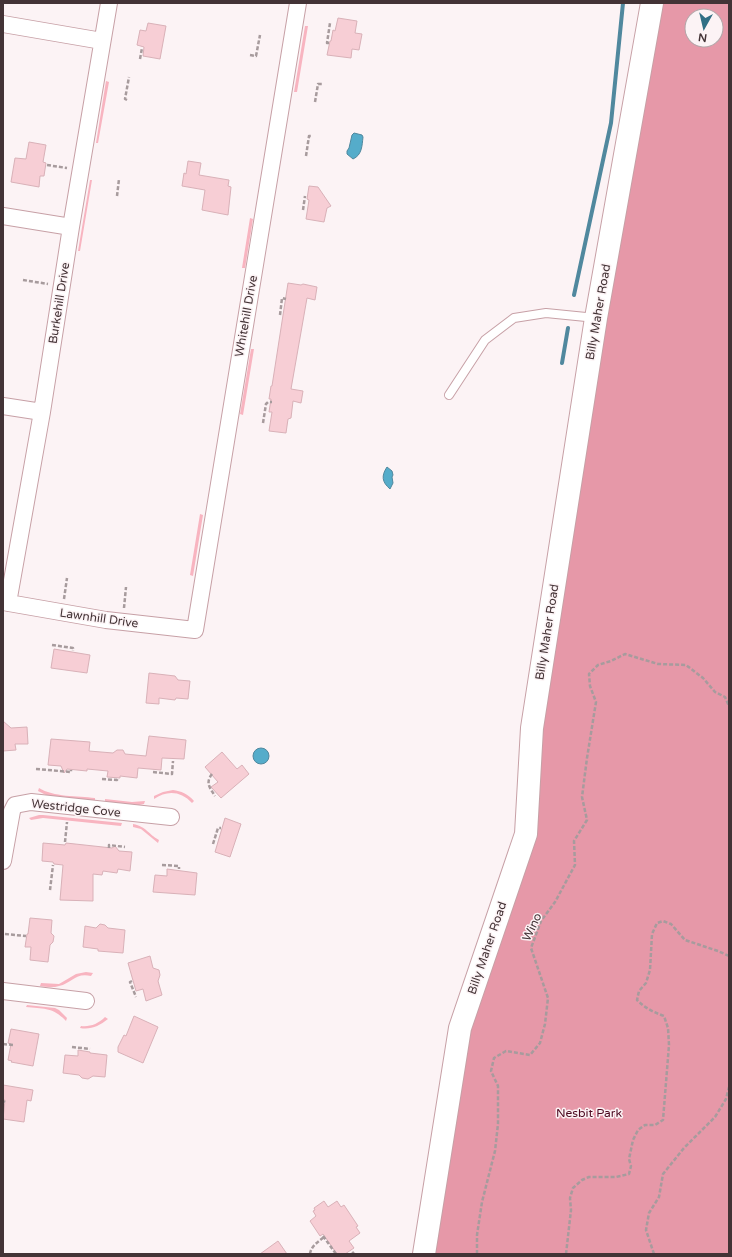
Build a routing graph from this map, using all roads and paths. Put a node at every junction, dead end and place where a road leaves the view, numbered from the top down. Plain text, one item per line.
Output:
1 (109, 3) edge
2 (298, 3) edge
3 (652, 3) edge
4 (330, 23) dead end
5 (3, 24) edge
6 (260, 35) dead end
7 (102, 40) junction
8 (329, 43) dead end
9 (142, 48) dead end
10 (250, 55) dead end
11 (140, 59) dead end
12 (129, 77) dead end
13 (322, 84) dead end
14 (127, 100) dead end
15 (315, 102) dead end
16 (311, 136) dead end
17 (306, 156) dead end
18 (47, 164) dead end
19 (67, 168) dead end
20 (119, 179) dead end
21 (117, 196) dead end
22 (305, 196) dead end
23 (302, 210) dead end
24 (3, 216) edge
25 (71, 228) junction
26 (24, 280) dead end
27 (48, 284) dead end
28 (286, 299) dead end
29 (280, 315) dead end
30 (596, 318) junction
31 (449, 395) dead end
32 (272, 402) dead end
33 (3, 406) edge
34 (42, 412) junction
35 (263, 423) dead end
36 (67, 578) dead end
37 (126, 587) dead end
38 (64, 599) dead end
39 (6, 603) edge
40 (124, 608) dead end
41 (195, 630) joint
42 (52, 645) dead end
43 (73, 651) dead end
44 (729, 706) edge
45 (173, 761) dead end
46 (36, 769) dead end
47 (71, 770) dead end
48 (152, 772) dead end
49 (212, 774) dead end
50 (118, 778) dead end
51 (102, 779) dead end
52 (215, 796) dead end
53 (171, 817) dead end
54 (67, 822) dead end
55 (221, 828) dead end
56 (65, 842) dead end
57 (213, 844) dead end
58 (125, 847) dead end
59 (108, 848) dead end
60 (3, 861) edge
61 (53, 865) dead end
62 (162, 865) dead end
63 (179, 869) dead end
64 (50, 890) dead end
65 (6, 934) dead end
66 (26, 936) dead end
67 (729, 956) edge
68 (132, 981) dead end
69 (3, 991) edge
70 (136, 997) dead end
71 (86, 1001) dead end
72 (3, 1044) edge
73 (12, 1045) dead end
74 (72, 1047) dead end
75 (90, 1049) dead end
76 (729, 1087) edge
77 (310, 1254) edge
78 (336, 1254) edge
79 (424, 1254) edge
80 (476, 1254) edge
81 (566, 1254) edge
82 (654, 1254) edge

1 - 7 street, Burkehill Drive
2 - 41 street, Whitehill Drive
3 - 30 main road, Billy Maher Road
4 - 8 path
5 - 7 street
6 - 10 path
7 - 25 street, Burkehill Drive
9 - 11 path
12 - 14 path
13 - 15 path
16 - 17 path
18 - 19 path
20 - 21 path
22 - 23 path
24 - 25 street
25 - 34 street, Burkehill Drive
26 - 27 path
28 - 29 path
30 - 31 lane
30 - 79 main road, Billy Maher Road
32 - 35 path
33 - 34 street
34 - 39 street, Burkehill Drive
36 - 38 path
37 - 40 path
39 - 41 street, Lawnhill Drive
42 - 43 path
44 - 80 path, Wino
45 - 48 path
46 - 47 path
49 - 52 path
50 - 51 path
53 - 60 street, Westridge Cove
54 - 56 path
55 - 57 path
58 - 59 path
61 - 64 path
62 - 63 path
65 - 66 path
67 - 81 path
68 - 70 path
69 - 71 street
72 - 73 path
74 - 75 path
76 - 82 path
77 - 78 path

